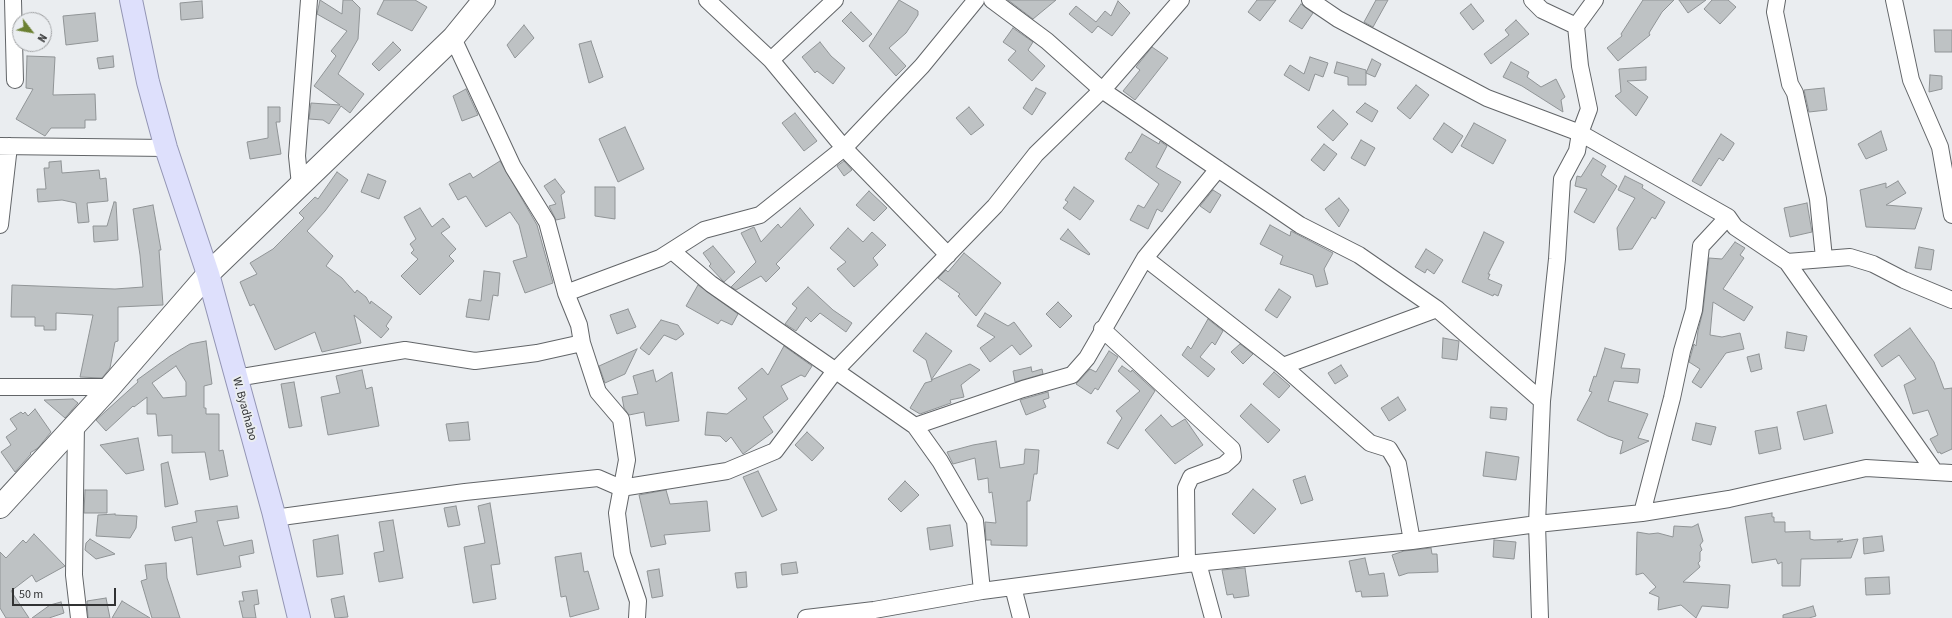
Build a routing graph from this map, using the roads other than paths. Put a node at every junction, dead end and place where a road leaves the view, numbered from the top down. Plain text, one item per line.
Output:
1 (13, 0) edge
2 (131, 0) edge
3 (143, 0) edge
4 (309, 0) edge
5 (484, 0) edge
6 (707, 0) edge
7 (835, 0) edge
8 (976, 0) edge
9 (992, 0) edge
10 (1181, 0) edge
11 (1310, 0) edge
12 (1532, 0) edge
13 (1595, 0) edge
14 (1777, 0) edge
15 (1894, 0) edge
16 (1576, 26) junction
17 (453, 38) junction
18 (772, 60) junction
19 (15, 80) dead end
20 (1102, 90) junction
21 (1580, 133) junction
22 (5, 146) edge
23 (166, 148) junction
24 (844, 148) junction
25 (1218, 169) junction
26 (300, 185) junction
27 (1952, 215) edge
28 (1728, 217) junction
29 (0, 225) edge
30 (672, 251) junction
31 (948, 255) junction
32 (1145, 258) junction
33 (1824, 258) junction
34 (1787, 262) junction
35 (208, 274) junction
36 (566, 293) junction
37 (1952, 300) edge
38 (1438, 309) junction
39 (1102, 329) junction
40 (582, 343) junction
41 (1283, 366) junction
42 (835, 371) junction
43 (236, 378) junction
44 (0, 387) edge
45 (110, 387) junction
46 (1542, 401) junction
47 (76, 423) junction
48 (914, 426) junction
49 (1935, 472) junction
50 (1952, 473) edge
51 (621, 488) junction
52 (0, 507) edge
53 (1642, 513) junction
54 (274, 518) junction
55 (1537, 524) junction
56 (1412, 540) junction
57 (1193, 564) junction
58 (1013, 587) junction
59 (982, 592) junction
60 (79, 618) edge
61 (299, 618) edge
62 (637, 618) edge
63 (806, 618) edge
64 (1021, 618) edge
65 (1213, 618) edge
66 (1540, 618) edge

1 - 19 street
2 - 3 street
2 - 23 main road, W. Byadhabo
4 - 26 street
5 - 17 street
6 - 18 street
7 - 18 street
8 - 24 street
9 - 20 street
10 - 20 street
11 - 21 street
12 - 16 street
13 - 16 street
14 - 33 street
15 - 27 street
16 - 21 street
17 - 26 street
17 - 36 street
18 - 24 street
20 - 25 street
20 - 31 street
21 - 28 street
21 - 46 street
22 - 23 street
22 - 29 street
23 - 35 main road, W. Byadhabo
24 - 30 street
24 - 31 street
25 - 32 street
25 - 38 street
26 - 35 street
28 - 34 street
28 - 53 street
30 - 36 street
30 - 42 street
31 - 42 street
32 - 39 street
32 - 41 street
33 - 34 street
33 - 37 street
34 - 49 street
35 - 43 main road, W. Byadhabo
35 - 45 street
36 - 40 street
38 - 41 street
38 - 46 street
39 - 48 street
39 - 57 street
40 - 43 street
40 - 51 street
41 - 56 street
42 - 48 street
42 - 51 street
43 - 54 main road, W. Byadhabo
44 - 45 street
45 - 47 street
46 - 55 street
47 - 52 street
47 - 60 street
48 - 59 street
49 - 50 street
49 - 53 street
51 - 54 street
51 - 62 street
53 - 55 street
54 - 61 main road, W. Byadhabo
55 - 56 street
55 - 66 street
56 - 57 street
57 - 58 street
57 - 65 street
58 - 59 street
58 - 64 street
59 - 63 street

